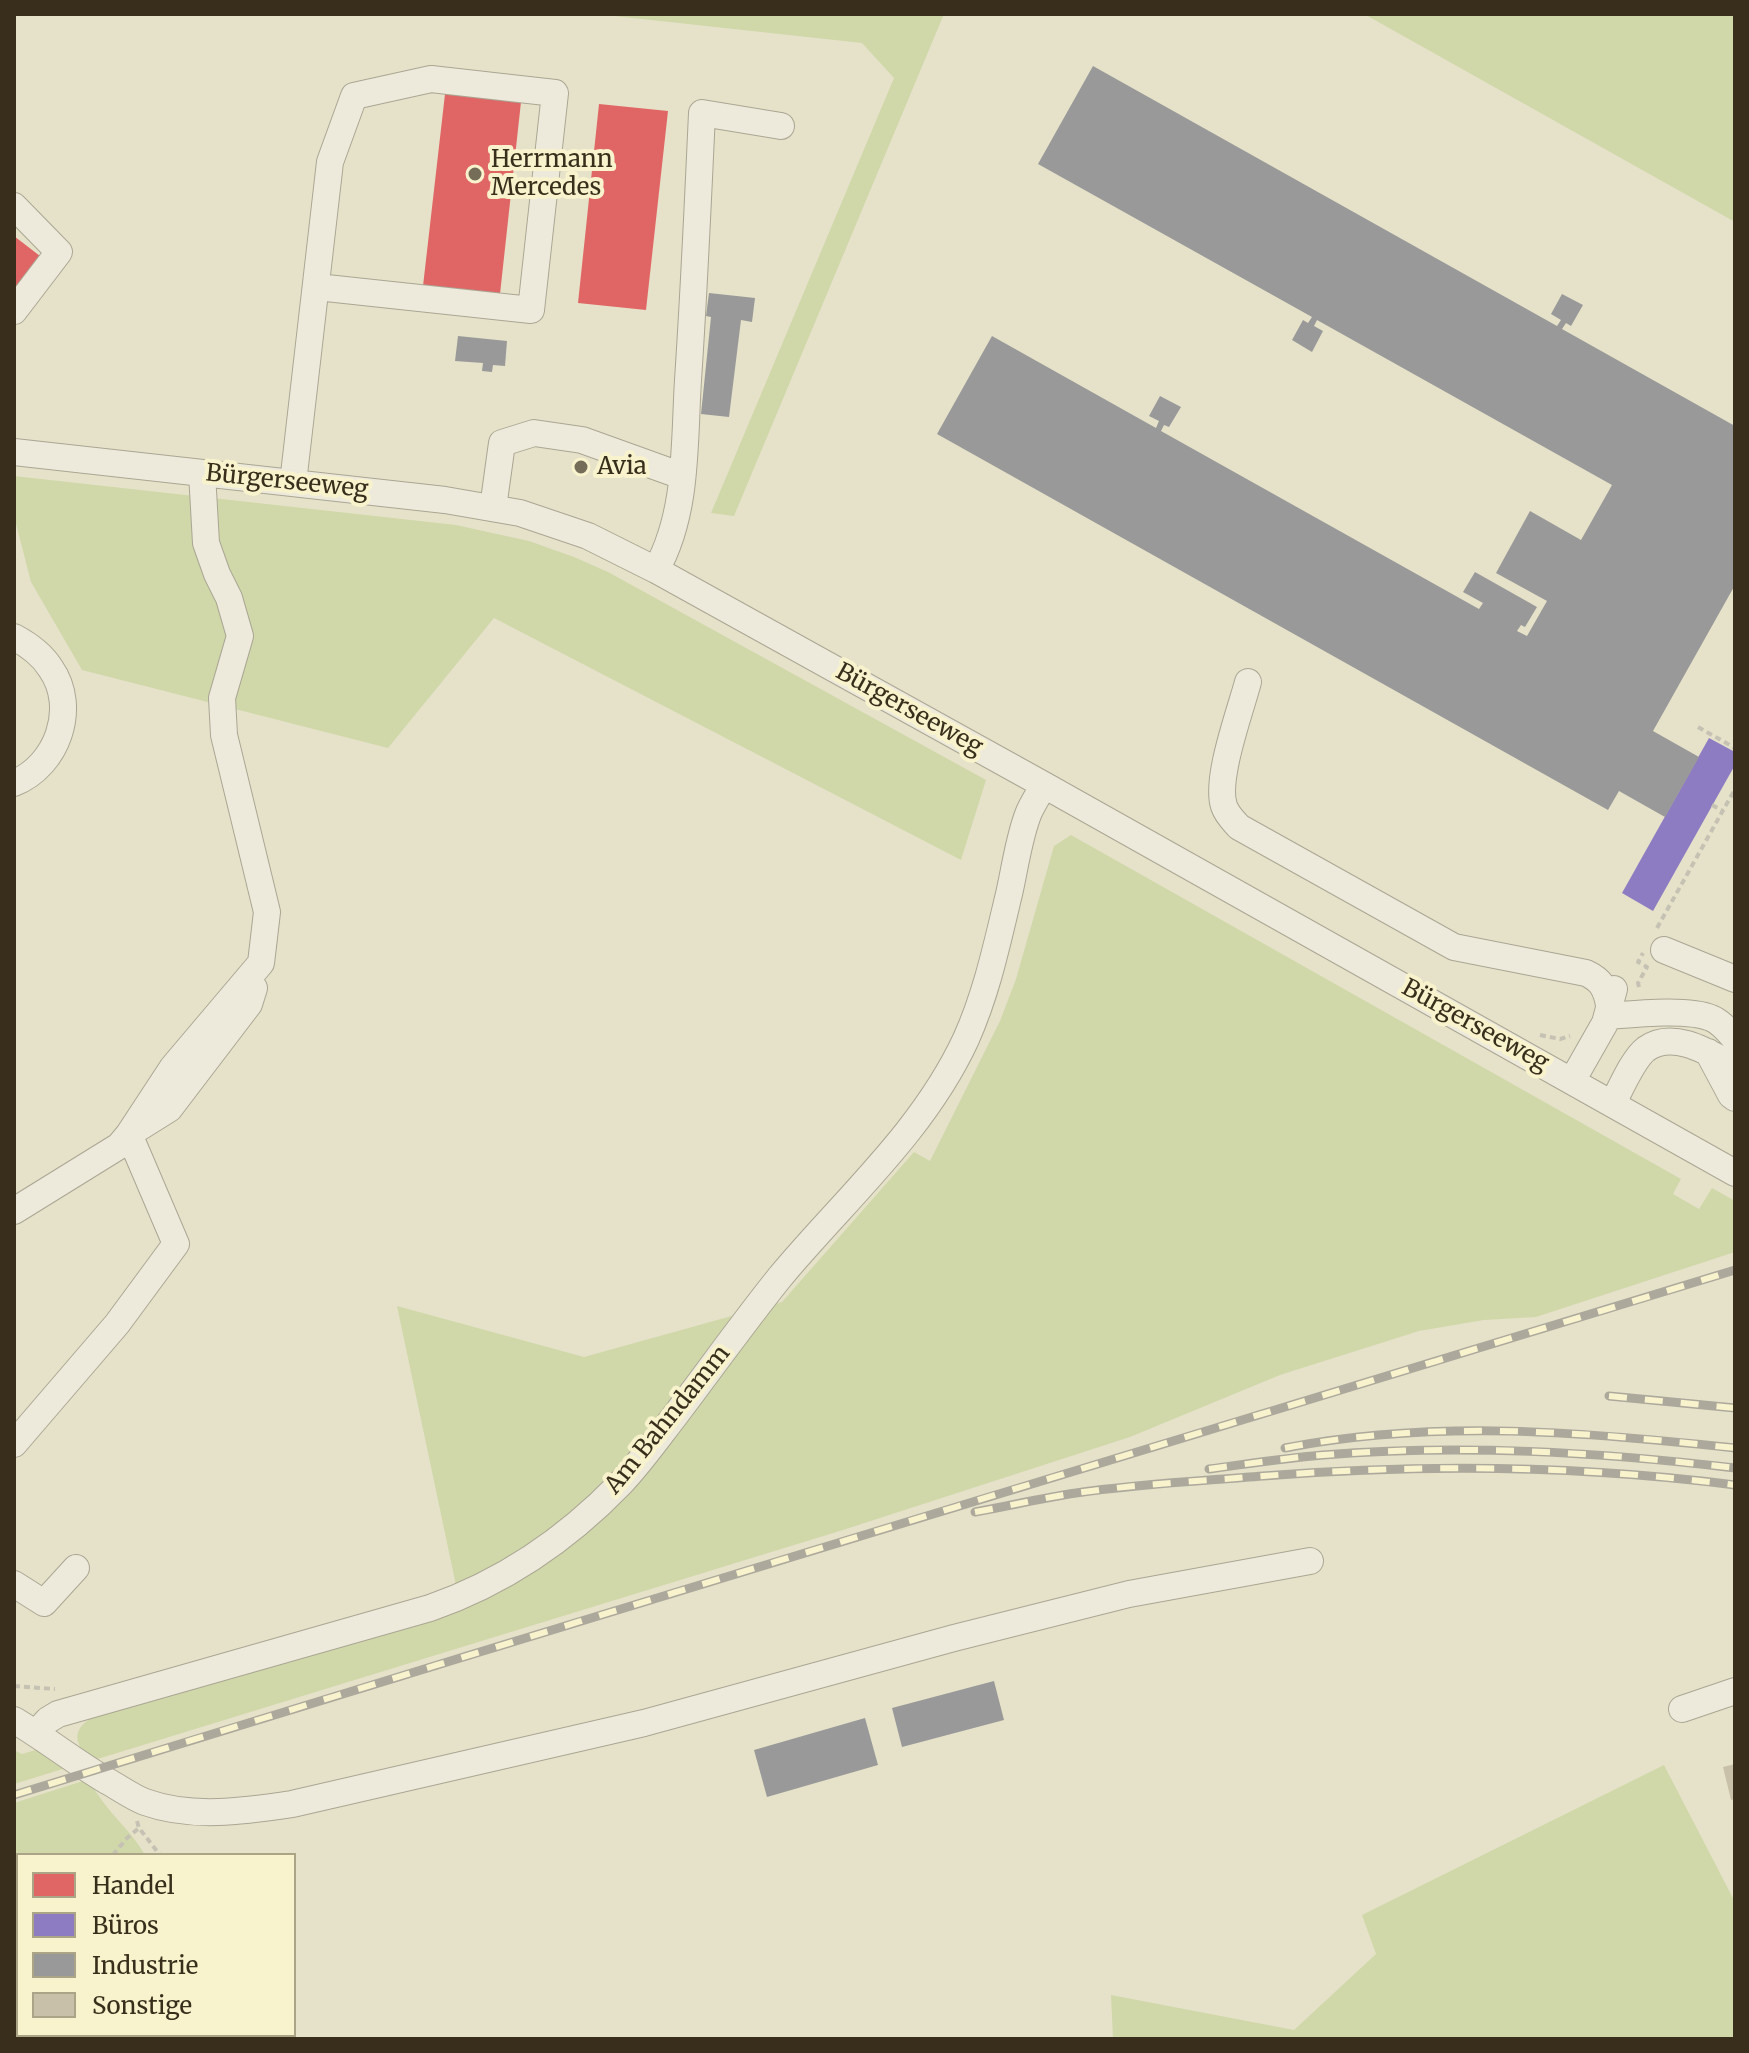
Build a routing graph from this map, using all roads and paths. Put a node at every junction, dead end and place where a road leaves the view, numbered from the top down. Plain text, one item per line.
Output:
1 (781, 126) dead end
2 (14, 206) edge
3 (317, 287) junction
4 (14, 311) edge
5 (14, 452) edge
6 (202, 473) junction
7 (682, 476) junction
8 (293, 483) junction
9 (493, 508) junction
10 (656, 570) junction
11 (14, 637) edge
12 (1248, 682) dead end
13 (1698, 727) dead end
14 (1735, 748) edge
15 (14, 783) edge
16 (1044, 785) junction
17 (1712, 805) dead end
18 (1723, 811) dead end
19 (1664, 950) dead end
20 (1735, 979) edge
21 (1608, 1010) junction
22 (1735, 1039) edge
23 (1708, 1052) junction
24 (1735, 1067) edge
25 (1572, 1081) junction
26 (1735, 1098) edge
27 (1613, 1103) junction
28 (129, 1134) junction
29 (1735, 1173) edge
30 (14, 1211) edge
31 (14, 1444) edge
32 (1310, 1561) dead end
33 (76, 1568) dead end
34 (14, 1584) edge
35 (14, 1686) edge
36 (66, 1688) dead end
37 (1735, 1691) edge
38 (1682, 1709) dead end
39 (25, 1726) edge
40 (139, 1828) dead end
41 (115, 1853) edge

1 - 7 street
2 - 4 street
3 - 3 street
3 - 8 street
5 - 6 street, Bürgerseeweg
6 - 8 street, Bürgerseeweg
6 - 28 street
7 - 9 street
7 - 10 street
8 - 9 street, Bürgerseeweg
9 - 10 street, Bürgerseeweg
10 - 16 street, Bürgerseeweg
11 - 15 street
12 - 21 street
13 - 14 path
16 - 25 street, Bürgerseeweg
16 - 39 street, Am Bahndamm
17 - 18 path
19 - 20 street
21 - 22 street
21 - 25 street
23 - 24 street
23 - 26 street
23 - 27 street
25 - 27 street, Bürgerseeweg
27 - 29 street, Bürgerseeweg
28 - 30 street
28 - 31 street
32 - 39 street
33 - 34 street
35 - 36 path
37 - 38 street
40 - 41 path

